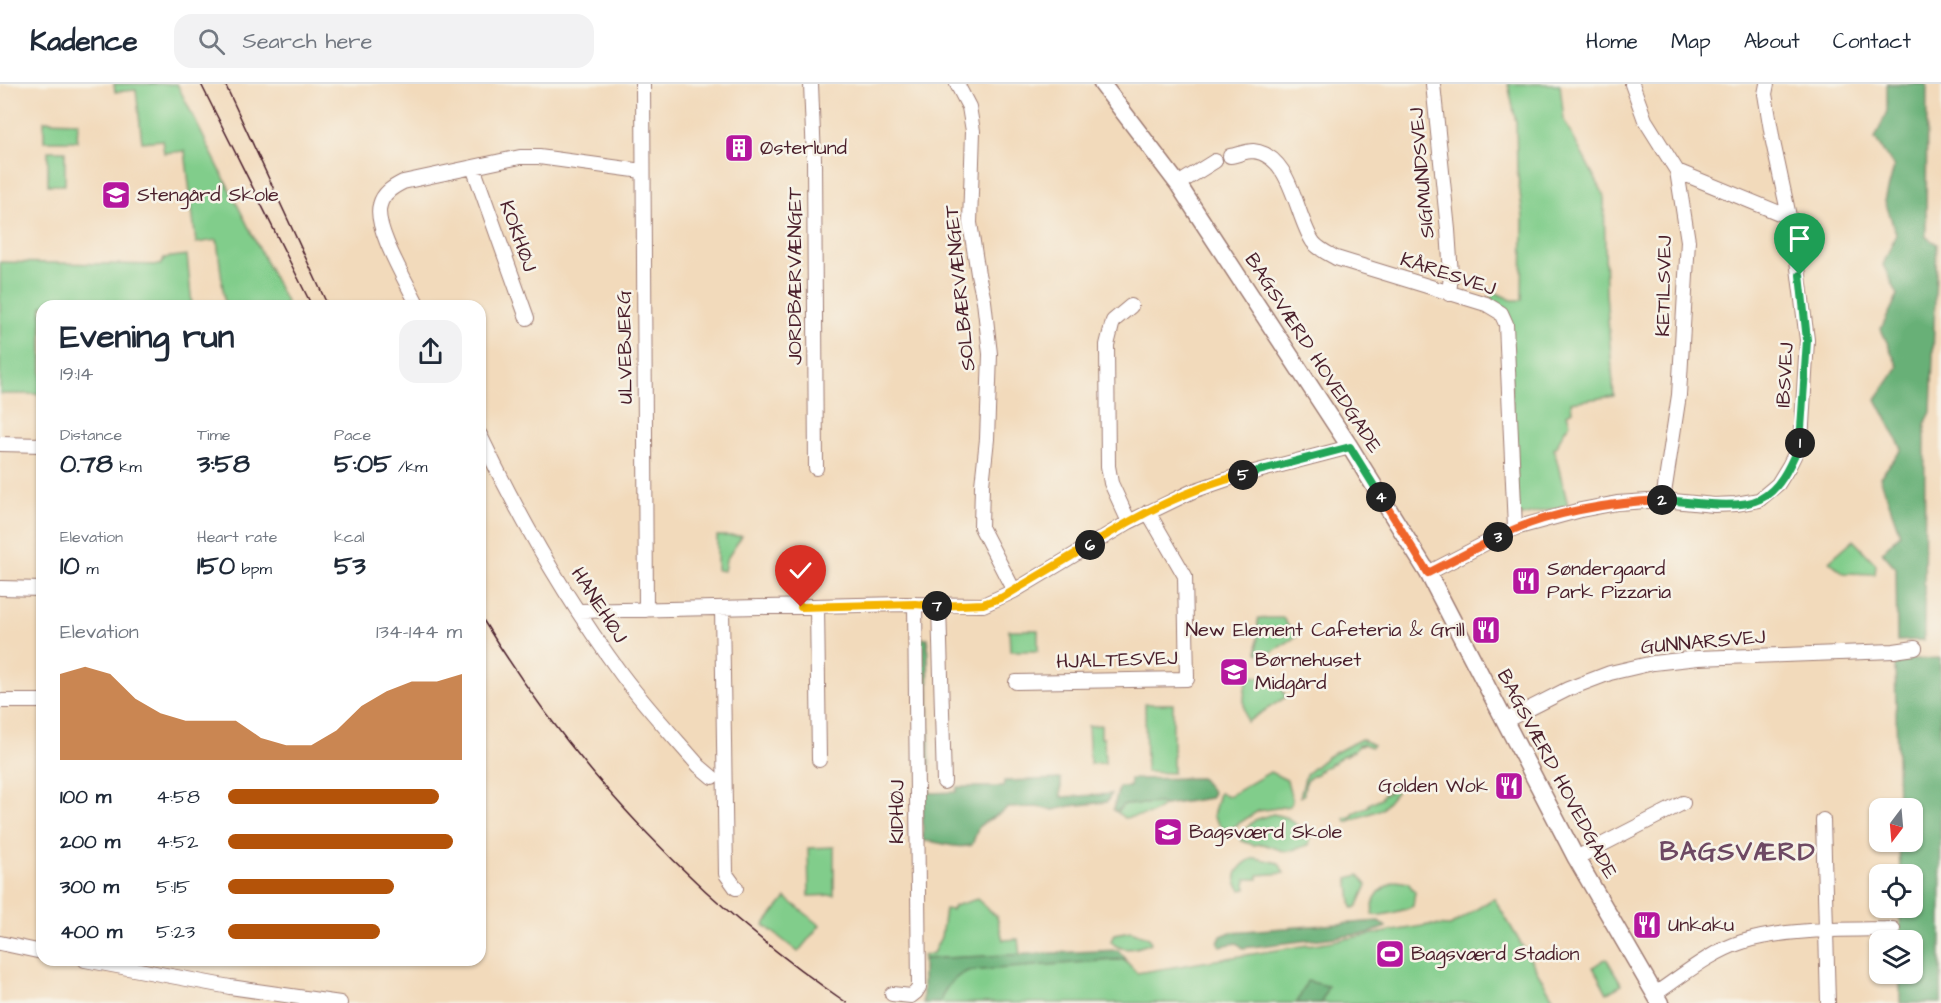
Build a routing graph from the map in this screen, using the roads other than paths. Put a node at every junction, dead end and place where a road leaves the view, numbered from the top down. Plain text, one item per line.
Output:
1 (643, 84) edge
2 (812, 84) edge
3 (957, 84) edge
4 (1102, 84) edge
5 (1433, 84) edge
6 (1632, 84) edge
7 (1767, 84) edge
8 (1230, 156) dead end
9 (1215, 161) dead end
10 (473, 167) junction
11 (642, 171) junction
12 (1677, 171) junction
13 (1178, 184) junction
14 (1789, 217) junction
15 (1449, 294) junction
16 (415, 300) edge
17 (1131, 306) dead end
18 (527, 318) dead end
19 (0, 444) edge
20 (36, 445) edge
21 (486, 447) edge
22 (1350, 447) junction
23 (816, 468) dead end
24 (1663, 500) junction
25 (1148, 512) junction
26 (1129, 522) junction
27 (1515, 528) junction
28 (1428, 573) junction
29 (0, 588) edge
30 (36, 589) edge
31 (1014, 591) junction
32 (915, 604) junction
33 (817, 606) junction
34 (939, 606) junction
35 (722, 608) junction
36 (646, 610) junction
37 (579, 611) junction
38 (1915, 648) dead end
39 (1016, 682) dead end
40 (0, 701) edge
41 (36, 701) edge
42 (1504, 722) junction
43 (819, 760) dead end
44 (712, 777) dead end
45 (944, 782) dead end
46 (1683, 803) dead end
47 (1823, 820) dead end
48 (1576, 858) junction
49 (736, 888) dead end
50 (1893, 929) dead end
51 (1826, 931) junction
52 (0, 943) edge
53 (36, 951) edge
54 (117, 966) edge
55 (891, 994) dead end
56 (1657, 998) edge
57 (340, 1003) edge
58 (1827, 1003) edge

1 - 11 street, ULVEBJERG
2 - 23 street, JORDBÆRVÆNGET
3 - 31 street, SOLBÆRVÆNGET
4 - 13 street, BAGSVÆRD HOVEDGADE
5 - 15 street, SIGMUNDSVEJ
6 - 12 street, KETILSVEJ
7 - 14 street, IBSVEJ
8 - 15 street, KÅRESVEJ
9 - 13 street
10 - 11 street
10 - 16 street
10 - 18 street, KOKHØJ
11 - 36 street, ULVEBJERG
12 - 14 street
12 - 24 street, KETILSVEJ
13 - 22 street, BAGSVÆRD HOVEDGADE
14 - 24 street, IBSVEJ
15 - 27 street, KÅRESVEJ
17 - 26 street
19 - 20 street
21 - 37 street, HANEHØJ
22 - 25 street
22 - 28 street, BAGSVÆRD HOVEDGADE
24 - 27 street, IBSVEJ
25 - 26 street
25 - 39 street, HJALTESVEJ
26 - 31 street
27 - 28 street, IBSVEJ
28 - 42 street, BAGSVÆRD HOVEDGADE
29 - 30 street
31 - 34 street
32 - 33 street
32 - 34 street
32 - 55 street, KIDHØJ
33 - 35 street
33 - 43 street
34 - 45 street
35 - 36 street
35 - 49 street
36 - 37 street
37 - 44 street, HANEHØJ
38 - 42 street, GUNNARSVEJ
40 - 41 street
42 - 48 street, BAGSVÆRD HOVEDGADE
46 - 48 street
47 - 51 street
48 - 56 street, BAGSVÆRD HOVEDGADE
50 - 51 street
51 - 56 street
51 - 58 street
52 - 53 street
54 - 57 street

